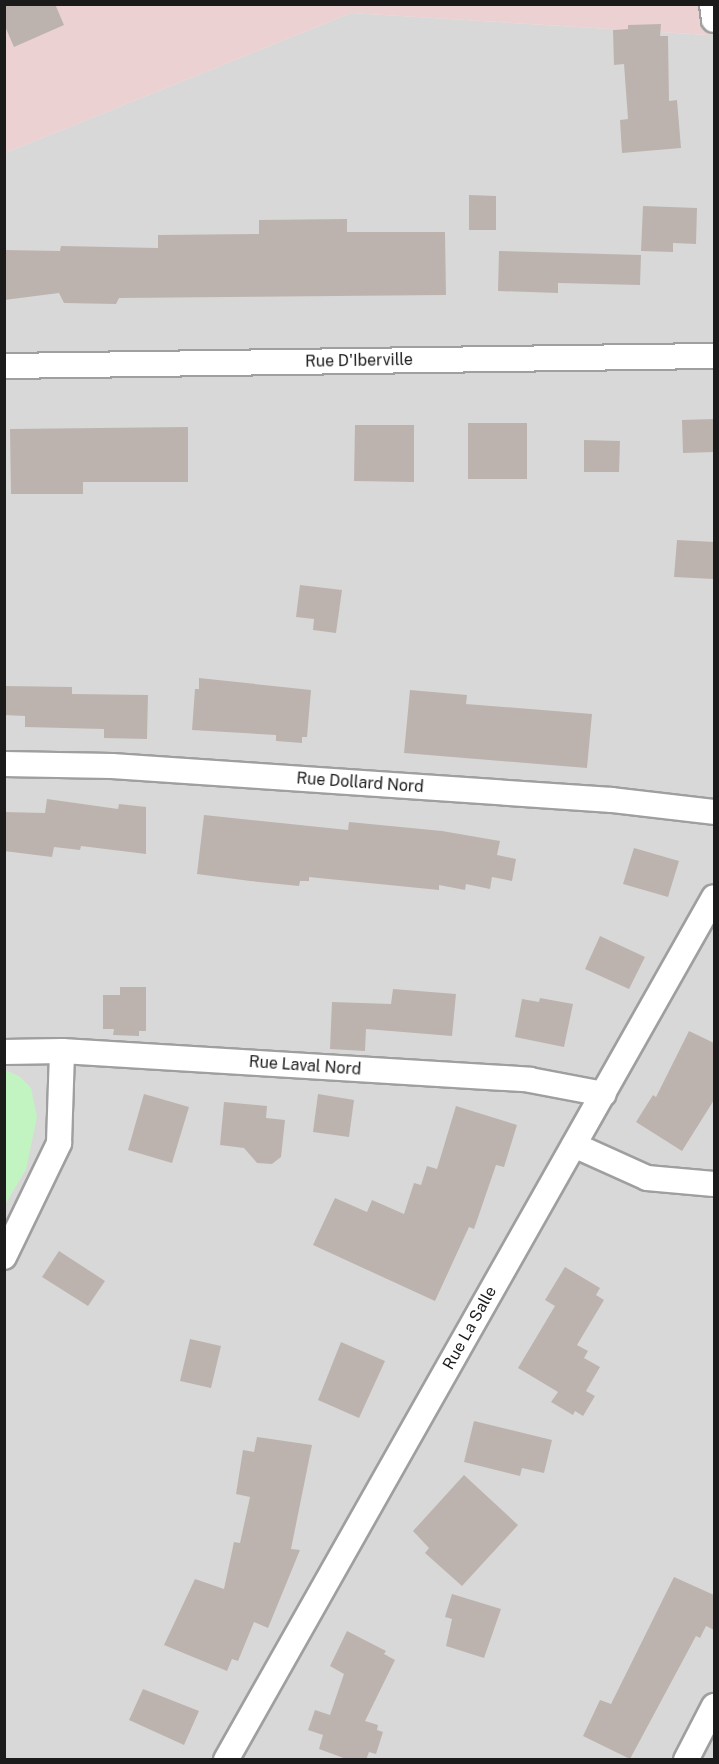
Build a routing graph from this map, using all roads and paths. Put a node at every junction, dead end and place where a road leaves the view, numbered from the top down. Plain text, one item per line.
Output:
1 (712, 4) edge
2 (714, 20) edge
3 (714, 356) edge
4 (4, 366) edge
5 (4, 764) edge
6 (714, 812) edge
7 (714, 897) edge
8 (62, 1051) junction
9 (4, 1052) edge
10 (604, 1094) junction
11 (574, 1145) junction
12 (714, 1184) edge
13 (4, 1257) edge
14 (714, 1706) edge
15 (226, 1760) edge
16 (686, 1760) edge

1 - 2 street
3 - 4 street, Rue D'Iberville
5 - 6 street, Rue Dollard Nord
7 - 10 street, Rue La Salle
8 - 9 street, Rue Laval Nord
8 - 10 street, Rue Laval Nord
8 - 13 street
10 - 11 street, Rue La Salle
11 - 12 street
11 - 15 street, Rue La Salle
14 - 16 street

